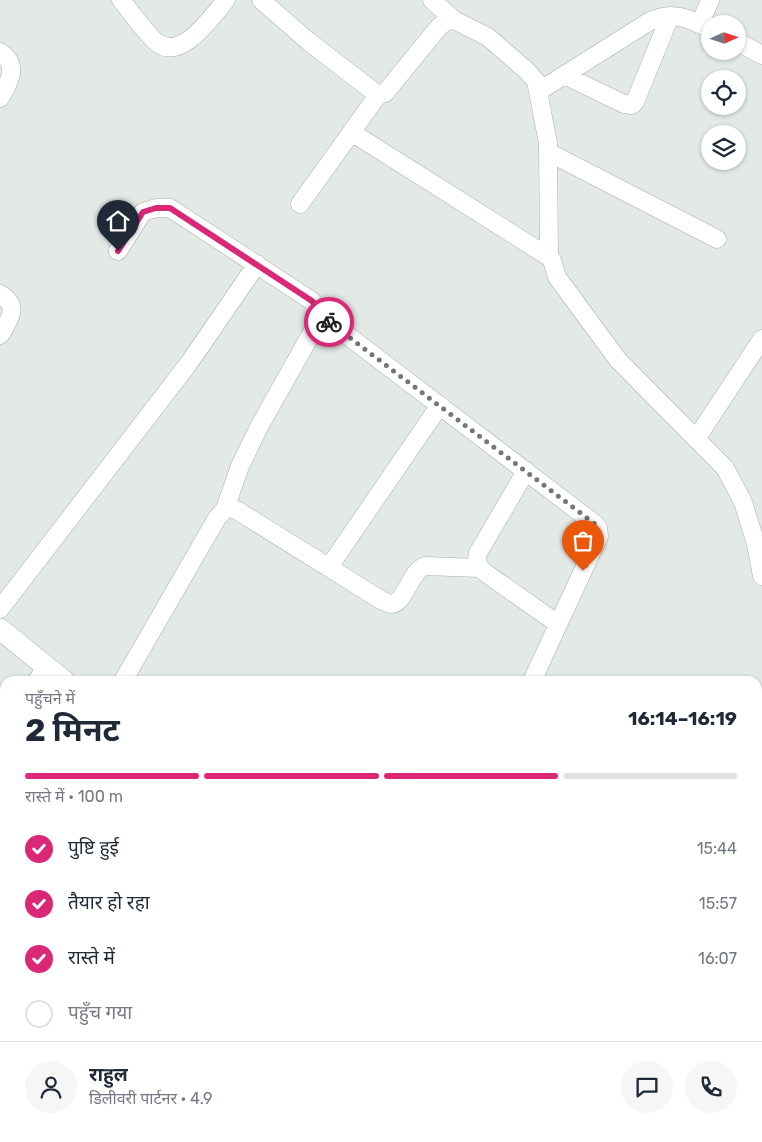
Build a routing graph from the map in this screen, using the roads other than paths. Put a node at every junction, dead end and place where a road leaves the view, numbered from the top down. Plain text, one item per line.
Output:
1 (121, 0) edge
2 (226, 0) edge
3 (261, 0) edge
4 (432, 0) edge
5 (710, 0) edge
6 (707, 15) edge
7 (670, 16) junction
8 (454, 20) junction
9 (701, 24) edge
10 (746, 46) edge
11 (0, 52) edge
12 (762, 55) edge
13 (564, 74) junction
14 (539, 91) junction
15 (378, 95) junction
16 (0, 98) edge
17 (351, 132) junction
18 (548, 152) junction
19 (300, 204) dead end
20 (717, 239) dead end
21 (118, 251) dead end
22 (549, 257) junction
23 (257, 264) junction
24 (0, 294) edge
25 (318, 313) junction
26 (0, 334) edge
27 (762, 339) edge
28 (440, 405) junction
29 (696, 439) junction
30 (526, 471) junction
31 (225, 509) junction
32 (328, 567) junction
33 (479, 568) junction
34 (761, 569) edge
35 (0, 608) edge
36 (558, 624) junction
37 (0, 630) edge
38 (42, 674) edge
39 (126, 676) edge
40 (534, 676) edge

1 - 2 street
3 - 15 street
4 - 8 street
5 - 6 street
7 - 9 street
7 - 13 street
7 - 13 street
8 - 14 street
8 - 15 street
10 - 12 street
11 - 16 street
13 - 14 street
14 - 18 street
15 - 17 street
17 - 19 street
17 - 22 street
18 - 20 street
18 - 22 street
21 - 23 street
22 - 29 street
23 - 25 street
23 - 35 street
24 - 26 street
25 - 28 street
25 - 31 street
27 - 29 street
28 - 30 street
28 - 32 street
29 - 34 street
30 - 33 street
30 - 36 street
31 - 32 street
31 - 39 street
32 - 33 street
33 - 36 street
36 - 40 street
37 - 38 street

